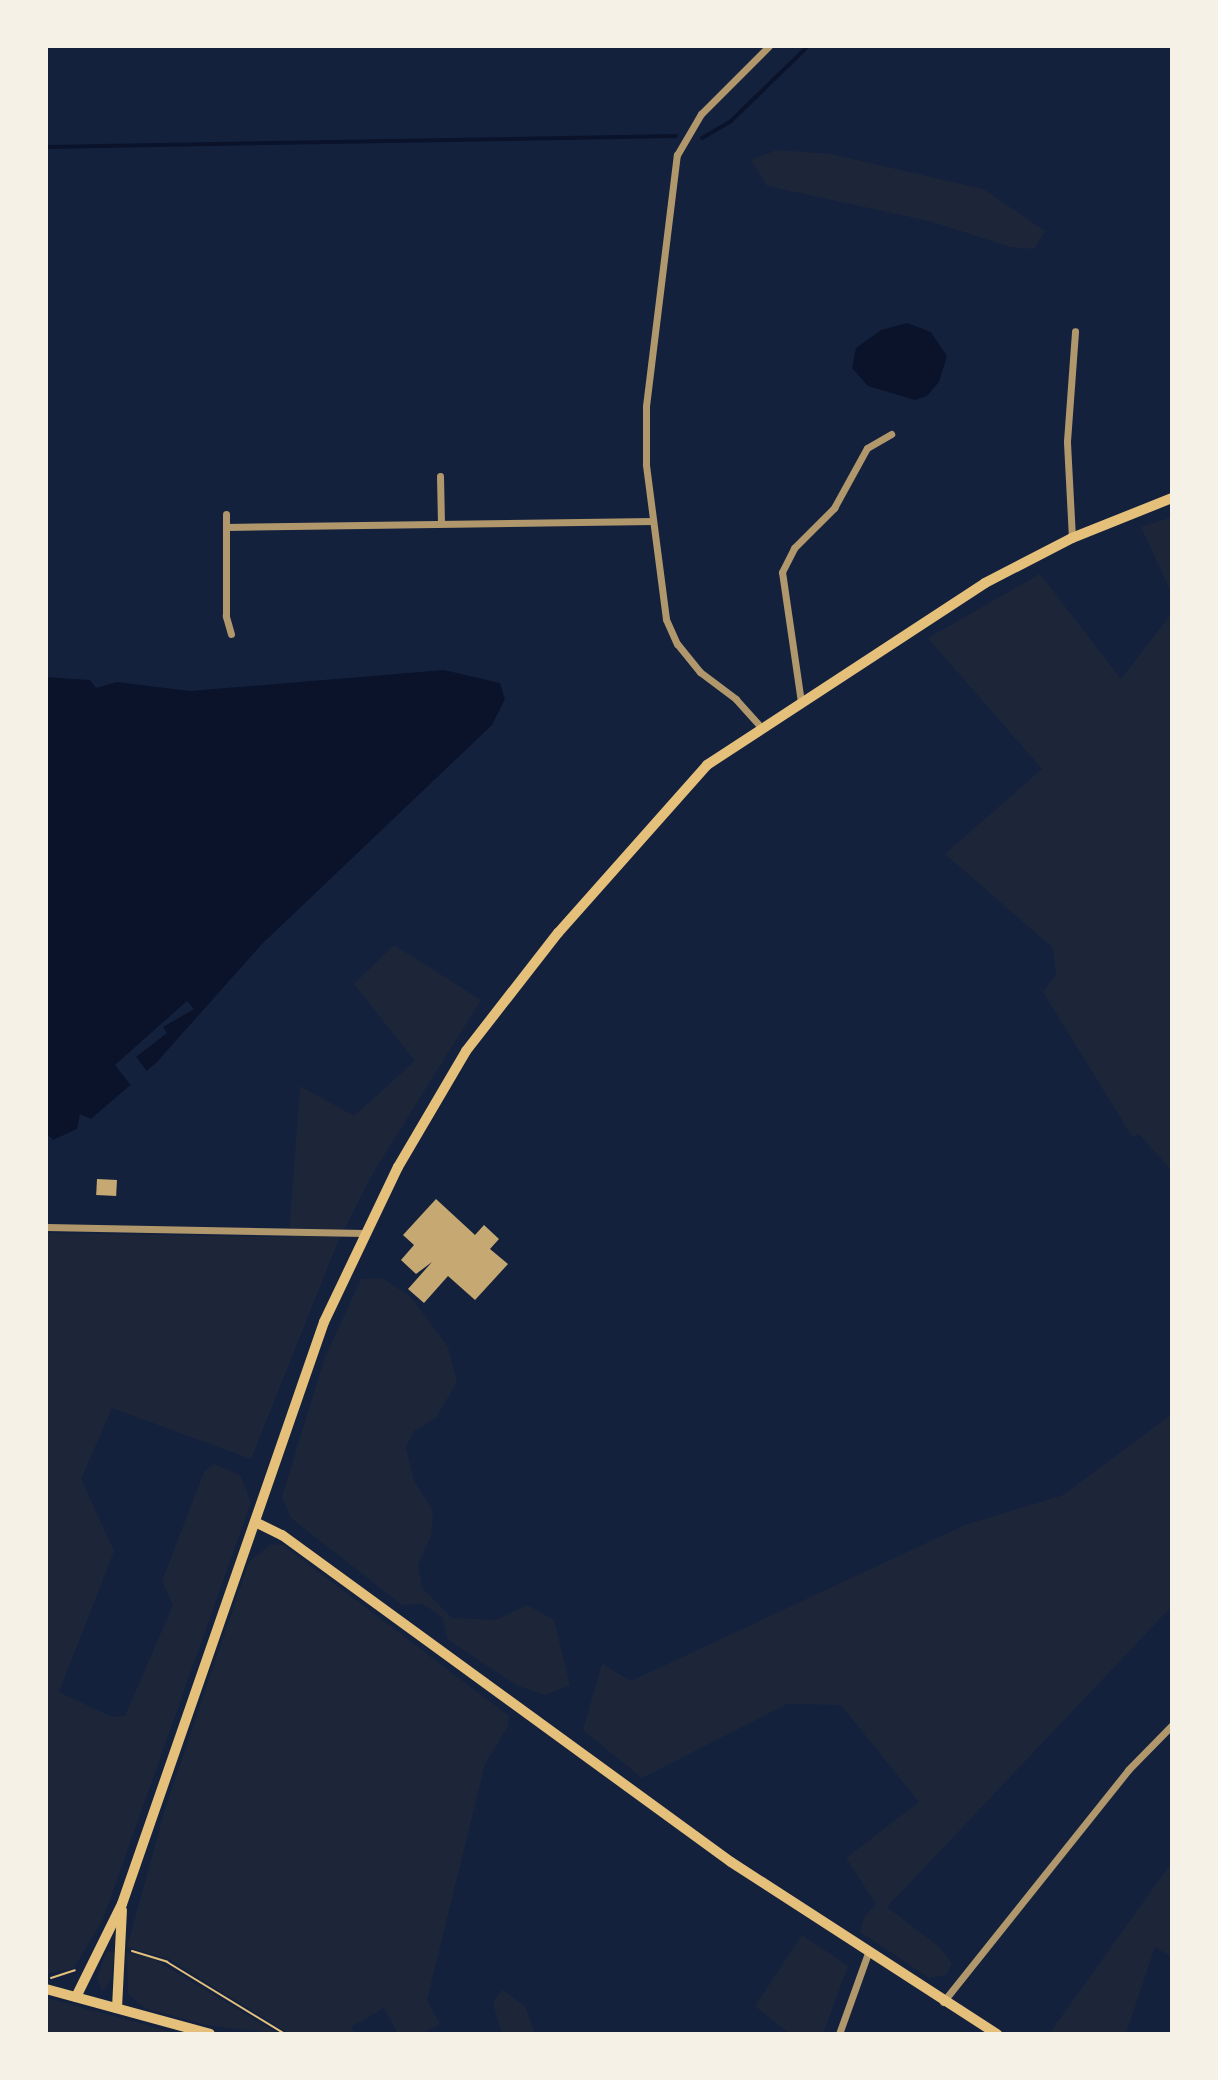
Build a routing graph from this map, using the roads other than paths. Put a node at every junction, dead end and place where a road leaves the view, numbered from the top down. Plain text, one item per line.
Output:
1 (769, 46) edge
2 (1075, 331) dead end
3 (891, 434) dead end
4 (440, 476) dead end
5 (1172, 498) edge
6 (226, 514) dead end
7 (653, 521) junction
8 (441, 523) junction
9 (226, 527) junction
10 (1072, 538) junction
11 (231, 634) dead end
12 (801, 702) junction
13 (760, 726) junction
14 (46, 1227) edge
15 (364, 1233) junction
16 (255, 1522) junction
17 (1172, 1725) edge
18 (122, 1904) junction
19 (868, 1953) junction
20 (46, 1989) edge
21 (76, 1997) junction
22 (943, 2002) junction
23 (117, 2008) junction
24 (210, 2034) edge
25 (839, 2034) edge
26 (997, 2034) edge

1 - 7 street
2 - 10 street
3 - 12 street
4 - 8 street
5 - 10 main road
6 - 9 street
7 - 8 street
7 - 13 street
8 - 9 street
9 - 11 street
10 - 12 main road
12 - 13 main road
13 - 15 main road
14 - 15 street
15 - 16 main road
16 - 18 main road
16 - 19 main road
17 - 22 street
18 - 21 main road
18 - 23 main road
19 - 22 main road
19 - 25 street
20 - 21 main road
21 - 23 main road
22 - 26 main road
23 - 24 main road

